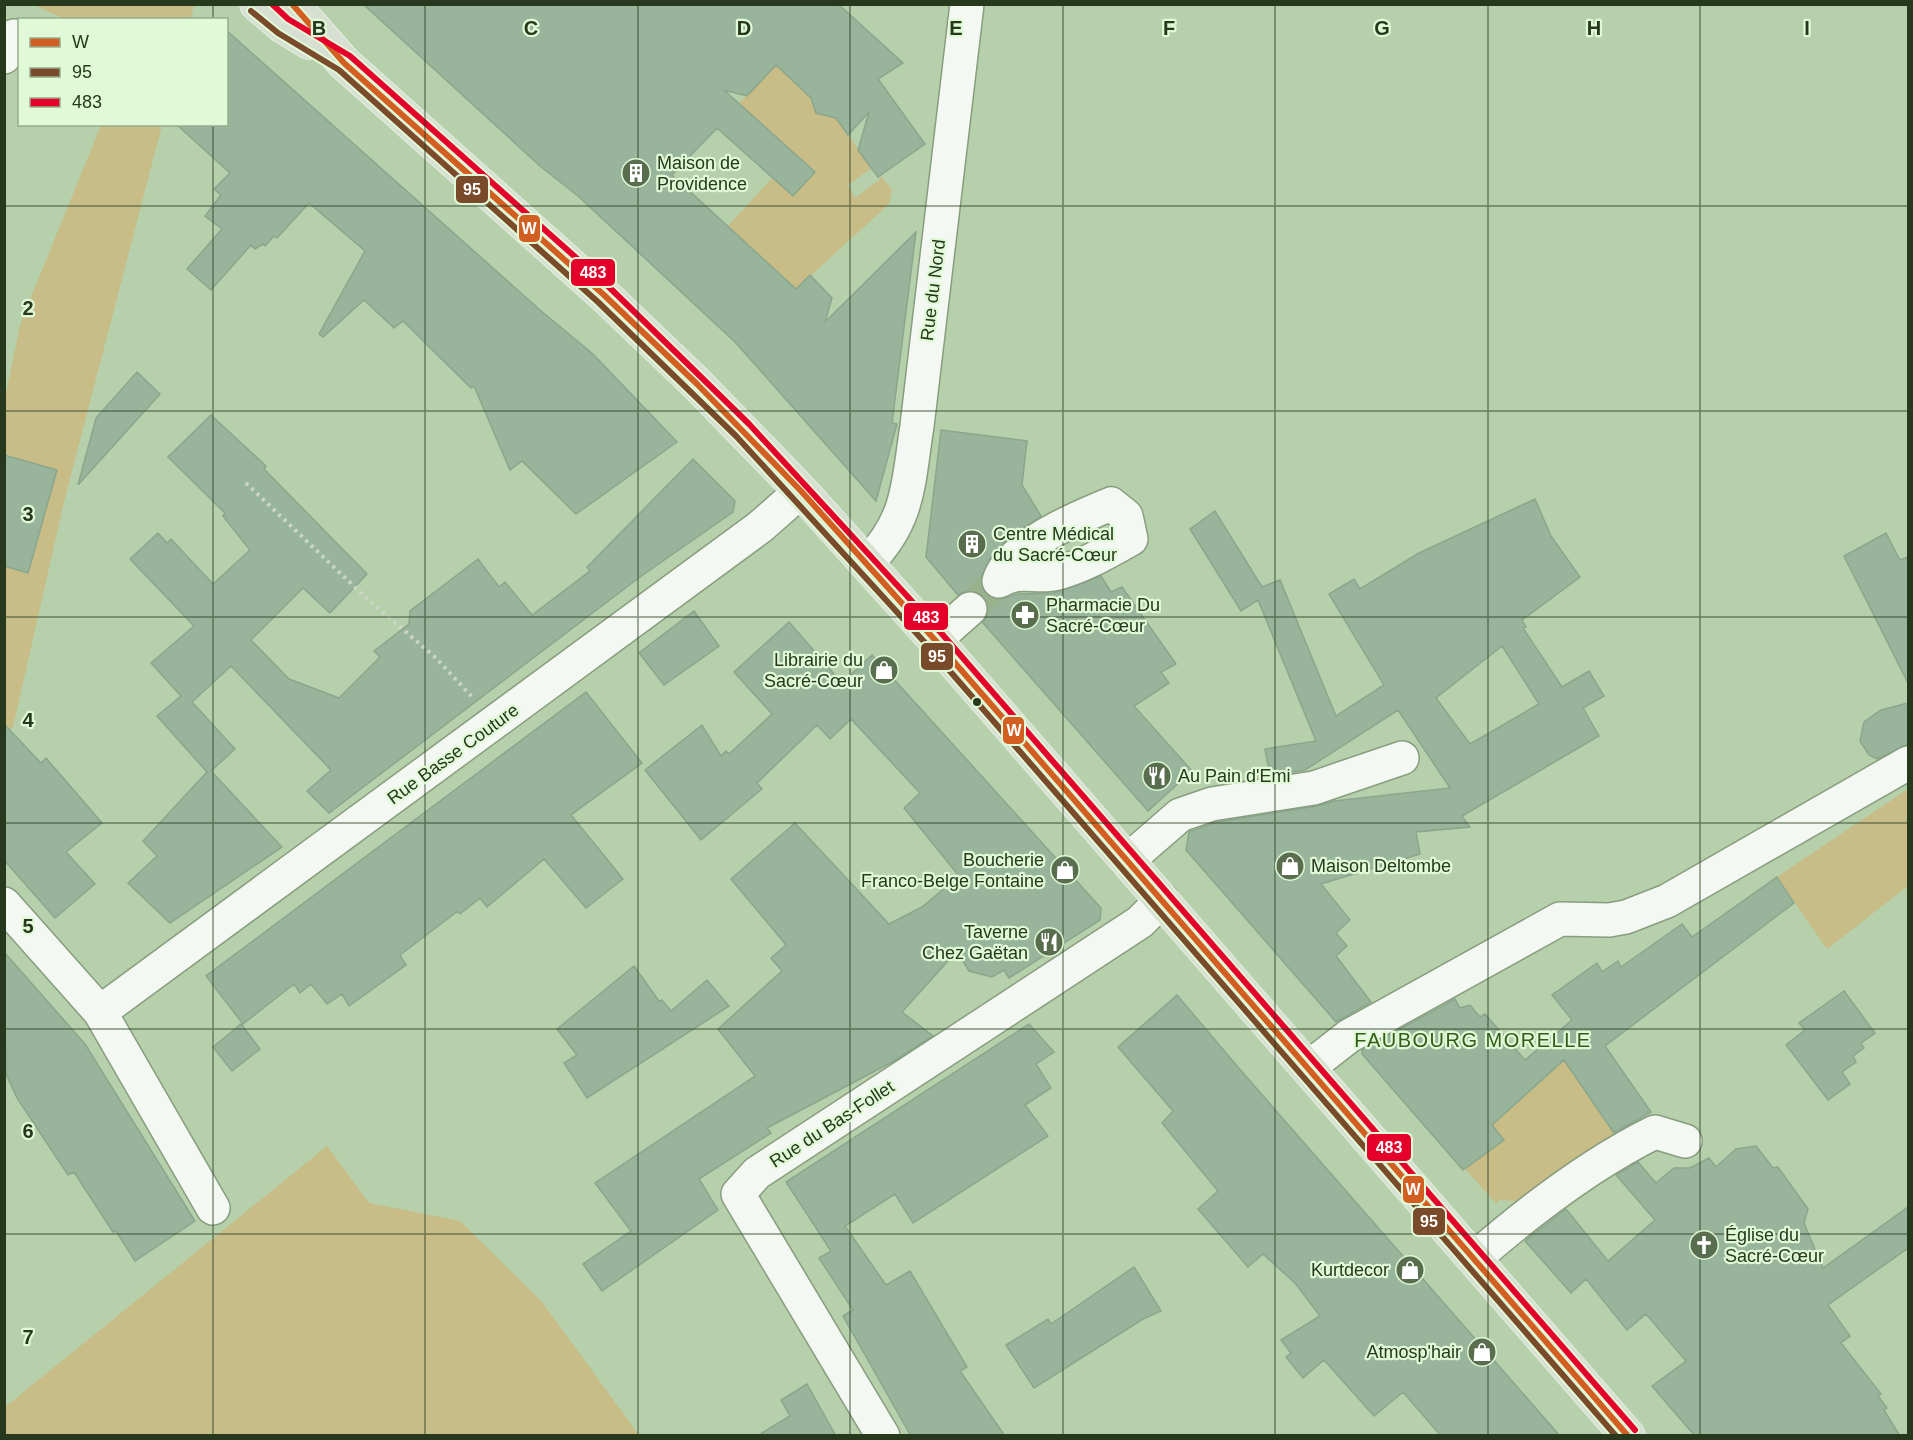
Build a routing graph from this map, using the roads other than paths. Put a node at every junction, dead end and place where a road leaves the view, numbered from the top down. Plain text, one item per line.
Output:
1 (257, 4) edge
2 (292, 4) edge
3 (967, 4) edge
4 (344, 63) junction
5 (801, 491) junction
6 (867, 563) junction
7 (970, 609) tunnel mouth
8 (935, 640) junction
9 (1402, 758) dead end
10 (1908, 763) edge
11 (1127, 861) junction
12 (1162, 900) junction
13 (4, 904) edge
14 (100, 1012) junction
15 (1308, 1068) junction
16 (1685, 1141) dead end
17 (213, 1208) dead end
18 (1474, 1259) junction
19 (882, 1436) edge
20 (1628, 1436) edge

1 - 4 main road
2 - 4 main road
3 - 6 street, Rue du Nord
4 - 5 main road
5 - 6 main road
5 - 14 street, Rue Basse Couture
6 - 8 main road
7 - 8 street
8 - 11 main road
9 - 11 street
10 - 15 street
11 - 12 main road
12 - 15 main road
12 - 19 street, Rue du Bas-Follet
13 - 14 street
14 - 17 street
15 - 18 main road
16 - 18 street
18 - 20 main road

